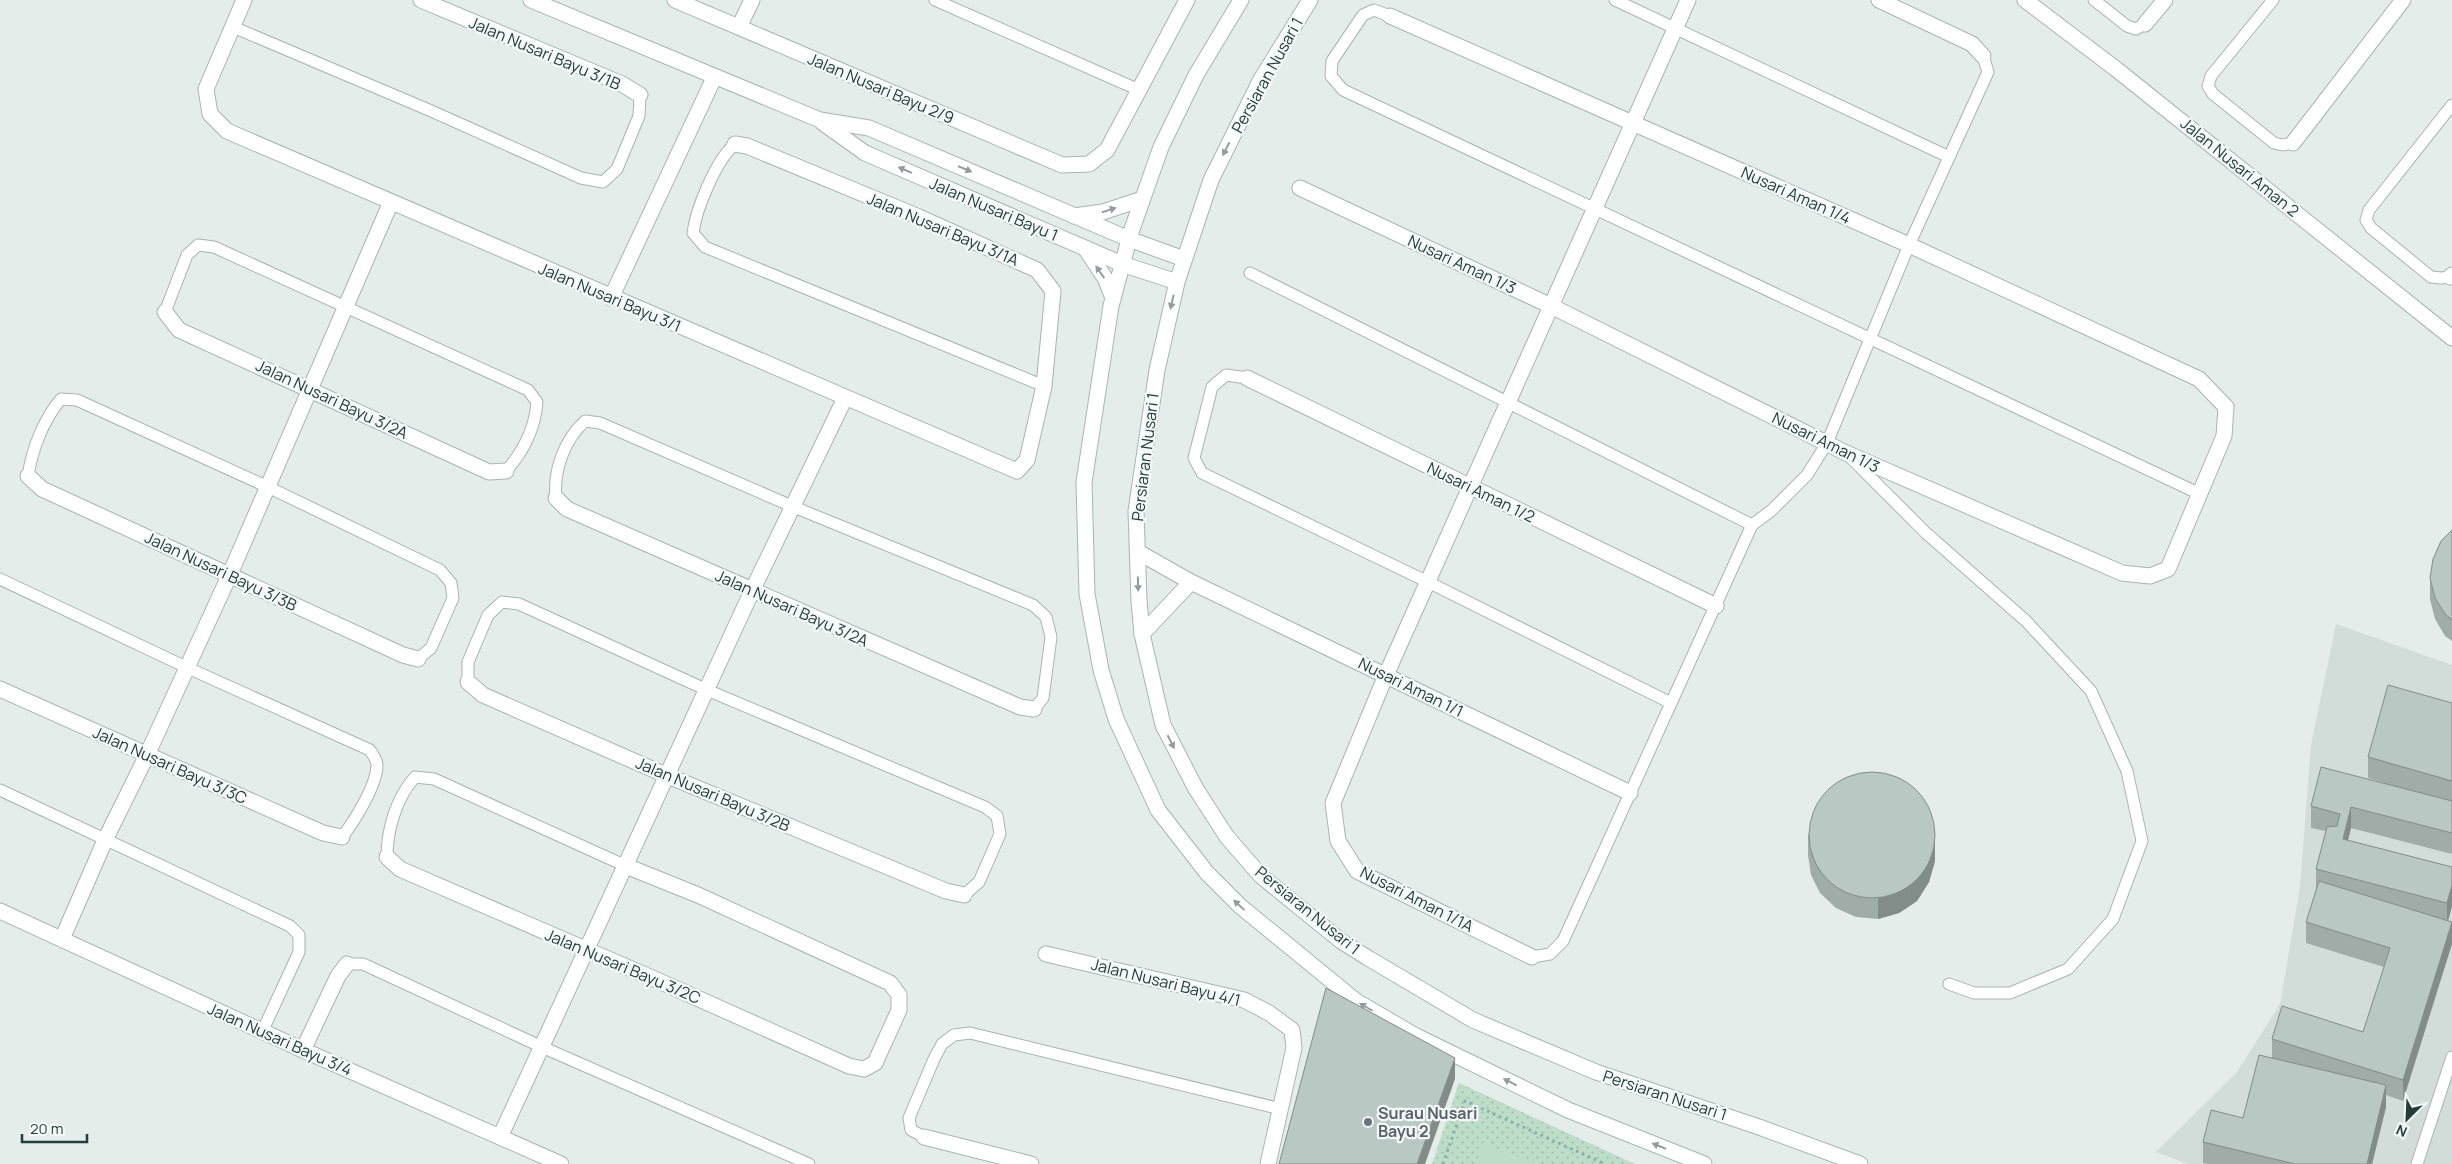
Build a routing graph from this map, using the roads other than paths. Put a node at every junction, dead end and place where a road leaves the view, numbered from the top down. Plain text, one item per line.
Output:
1 (244, 0) edge
2 (421, 0) edge
3 (531, 0) edge
4 (675, 0) edge
5 (752, 0) edge
6 (935, 0) edge
7 (1241, 0) edge
8 (1310, 0) edge
9 (1615, 0) edge
10 (1688, 0) edge
11 (1879, 0) edge
12 (2025, 0) edge
13 (2094, 0) edge
14 (2165, 0) edge
15 (2273, 0) edge
16 (2403, 0) edge
17 (1184, 1) edge
18 (1390, 16) joint
19 (2145, 24) joint
20 (232, 27) junction
21 (739, 28) junction
22 (1676, 28) junction
23 (1983, 56) joint
24 (714, 78) junction
25 (1139, 90) junction
26 (640, 96) joint
27 (2452, 105) edge
28 (820, 120) junction
29 (1633, 123) junction
30 (2293, 143) joint
31 (735, 144) joint
32 (1949, 157) junction
33 (1300, 188) dead end
34 (1142, 199) junction
35 (390, 202) junction
36 (1595, 208) junction
37 (1074, 216) junction
38 (1129, 239) junction
39 (1909, 245) junction
40 (1084, 248) junction
41 (1184, 259) junction
42 (1122, 264) junction
43 (1250, 273) dead end
44 (2451, 276) edge
45 (1176, 282) junction
46 (611, 298) junction
47 (1113, 298) junction
48 (1551, 306) junction
49 (345, 307) junction
50 (165, 312) joint
51 (1870, 338) junction
52 (2452, 338) edge
53 (1247, 378) joint
54 (2199, 379) joint
55 (1044, 386) junction
56 (312, 389) junction
57 (845, 398) junction
58 (1508, 402) junction
59 (1826, 443) junction
60 (1846, 453) junction
61 (506, 471) joint
62 (28, 476) joint
63 (268, 487) junction
64 (1470, 487) junction
65 (2200, 494) junction
66 (556, 498) joint
67 (794, 506) junction
68 (1752, 525) junction
69 (1138, 552) junction
70 (230, 574) junction
71 (0, 579) edge
72 (1191, 582) junction
73 (1428, 582) junction
74 (752, 591) junction
75 (1716, 606) junction
76 (1142, 634) junction
77 (418, 659) joint
78 (188, 668) junction
79 (1386, 675) junction
80 (468, 682) joint
81 (0, 689) edge
82 (707, 690) junction
83 (1671, 703) junction
84 (1034, 709) joint
85 (147, 755) junction
86 (668, 776) junction
87 (0, 790) edge
88 (1630, 793) junction
89 (342, 837) joint
90 (106, 838) junction
91 (386, 857) joint
92 (626, 866) junction
93 (964, 894) joint
94 (0, 912) edge
95 (62, 940) junction
96 (587, 950) junction
97 (1046, 954) dead end
98 (1532, 957) joint
99 (346, 964) joint
100 (1948, 984) dead end
101 (262, 1032) junction
102 (542, 1047) junction
103 (303, 1050) junction
104 (2452, 1057) edge
105 (1281, 1109) junction
106 (500, 1137) junction
107 (924, 1137) joint
108 (561, 1164) edge
109 (808, 1164) edge
110 (1031, 1164) edge
111 (1268, 1164) edge
112 (1704, 1164) edge
113 (1860, 1164) edge
114 (2417, 1164) edge

1 - 20 street
2 - 26 street, Jalan Nusari Bayu 3/1B
3 - 24 street, Jalan Nusari Bayu 1
4 - 21 street, Jalan Nusari Bayu 2/9
5 - 21 street
6 - 25 lane
7 - 34 street
8 -> 41 street, Persiaran Nusari 1
9 - 22 lane
10 - 22 street, Nusari Aman 1/1A
11 - 23 street
12 - 52 street, Jalan Nusari Aman 2
13 - 19 lane
14 - 19 street
15 - 30 lane
16 - 30 street
17 - 25 street
18 - 29 street, Nusari Aman 1/4
18 - 36 lane
20 - 26 lane
20 - 35 street, Jalan Nusari Bayu 3/1
21 - 25 street, Jalan Nusari Bayu 2/9
22 - 29 street, Nusari Aman 1/1A
22 - 32 lane
23 - 32 lane
24 - 28 street, Jalan Nusari Bayu 1
24 - 46 street
27 - 44 lane
28 -> 37 street, Jalan Nusari Bayu 1
40 -> 28 street, Jalan Nusari Bayu 1
29 - 36 street, Nusari Aman 1/1A
29 - 39 street, Nusari Aman 1/4
31 - 55 street, Jalan Nusari Bayu 3/1A
31 - 55 lane
32 - 39 lane
33 - 48 street, Nusari Aman 1/3
37 -> 34 street
34 - 38 street
35 - 46 street, Jalan Nusari Bayu 3/1
35 - 49 street
36 - 48 street, Nusari Aman 1/1A
36 - 51 lane
37 - 38 street, Jalan Nusari Bayu 1
38 - 41 street, Jalan Nusari Bayu 1
38 - 42 street
39 - 51 lane
39 - 54 street, Nusari Aman 1/4
40 - 42 street, Jalan Nusari Bayu 1
47 -> 40 street
41 - 45 street, Persiaran Nusari 1
42 - 45 street, Jalan Nusari Bayu 1
42 - 47 street
43 - 58 lane
45 -> 69 street, Persiaran Nusari 1
46 - 57 street, Jalan Nusari Bayu 3/1
112 -> 47 street
48 - 58 street, Nusari Aman 1/1A
48 - 59 street, Nusari Aman 1/3
49 - 50 lane
49 - 56 street
49 - 61 lane
50 - 56 street, Jalan Nusari Bayu 3/2A
51 - 59 lane
51 - 65 lane
53 - 64 street, Nusari Aman 1/2
53 - 73 lane
54 - 65 street, Nusari Aman 1/3
55 - 57 street, Jalan Nusari Bayu 3/1
56 - 61 street, Jalan Nusari Bayu 3/2A
56 - 63 street
57 - 67 street
58 - 64 street, Nusari Aman 1/1A
58 - 68 lane
59 - 60 street, Nusari Aman 1/3
59 - 68 lane
60 - 65 street, Nusari Aman 1/3
60 - 100 lane
62 - 63 lane
62 - 70 street, Jalan Nusari Bayu 3/3B
63 - 70 street
63 - 77 lane
64 - 73 street, Nusari Aman 1/1A
64 - 75 street, Nusari Aman 1/2
66 - 67 lane
66 - 74 street, Jalan Nusari Bayu 3/2A
67 - 74 street
67 - 84 lane
68 - 75 lane
69 - 72 street, Nusari Aman 1/1
69 -> 76 street, Persiaran Nusari 1
70 - 77 street, Jalan Nusari Bayu 3/3B
70 - 78 street
71 - 78 lane
72 - 76 street
72 - 79 street, Nusari Aman 1/1
73 - 79 street, Nusari Aman 1/1A
73 - 83 lane
74 - 82 street
74 - 84 street, Jalan Nusari Bayu 3/2A
75 - 83 lane
76 -> 113 street, Persiaran Nusari 1
78 - 85 street
78 - 89 lane
79 - 88 street, Nusari Aman 1/1
79 - 98 street, Nusari Aman 1/1A
80 - 82 lane
80 - 86 street, Jalan Nusari Bayu 3/2B
81 - 85 street, Jalan Nusari Bayu 3/3C
82 - 86 street
82 - 93 lane
83 - 88 lane
85 - 89 street, Jalan Nusari Bayu 3/3C
85 - 90 street
86 - 92 street
86 - 93 street, Jalan Nusari Bayu 3/2B
87 - 90 lane
88 - 98 lane
90 - 95 street
90 - 101 lane
91 - 92 lane
91 - 96 street, Jalan Nusari Bayu 3/2C
92 - 96 street
92 - 96 street, Jalan Nusari Bayu 3/2C
94 - 95 street, Jalan Nusari Bayu 3/4
95 - 101 street, Jalan Nusari Bayu 3/4
96 - 102 street
97 - 105 street, Jalan Nusari Bayu 4/1
99 - 102 lane
99 - 103 street
101 - 103 street, Jalan Nusari Bayu 3/4
102 - 106 street
102 - 109 lane
103 - 106 street, Jalan Nusari Bayu 3/4
104 - 114 lane
105 - 107 lane
105 - 111 street, Jalan Nusari Bayu 4/1
106 - 108 street, Jalan Nusari Bayu 3/4
107 - 110 street

